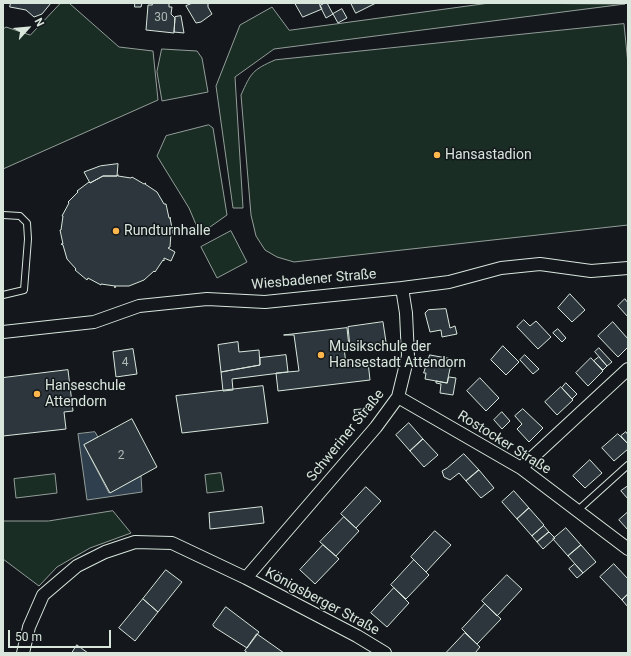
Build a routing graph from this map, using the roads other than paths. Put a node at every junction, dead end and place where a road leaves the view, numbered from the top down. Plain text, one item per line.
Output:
1 (3, 215) edge
2 (628, 268) edge
3 (402, 288) junction
4 (3, 295) edge
5 (3, 332) edge
6 (628, 370) edge
7 (398, 397) junction
8 (628, 465) edge
9 (521, 468) junction
10 (577, 511) junction
11 (628, 550) edge
12 (246, 578) junction
13 (370, 649) edge
14 (22, 653) edge
15 (385, 653) edge

1 - 4 lane
2 - 3 street, Wiesbadener Straße
3 - 5 street, Wiesbadener Straße
3 - 7 street, Schweriner Straße
6 - 9 street
7 - 9 street, Rostocker Straße
7 - 12 street, Schweriner Straße
8 - 10 lane
9 - 10 street, Rostocker Straße
10 - 11 street, Rostocker Straße
12 - 13 street, Königsberger Straße
12 - 14 street, Königsberger Straße
13 - 15 street, Königsberger Straße

